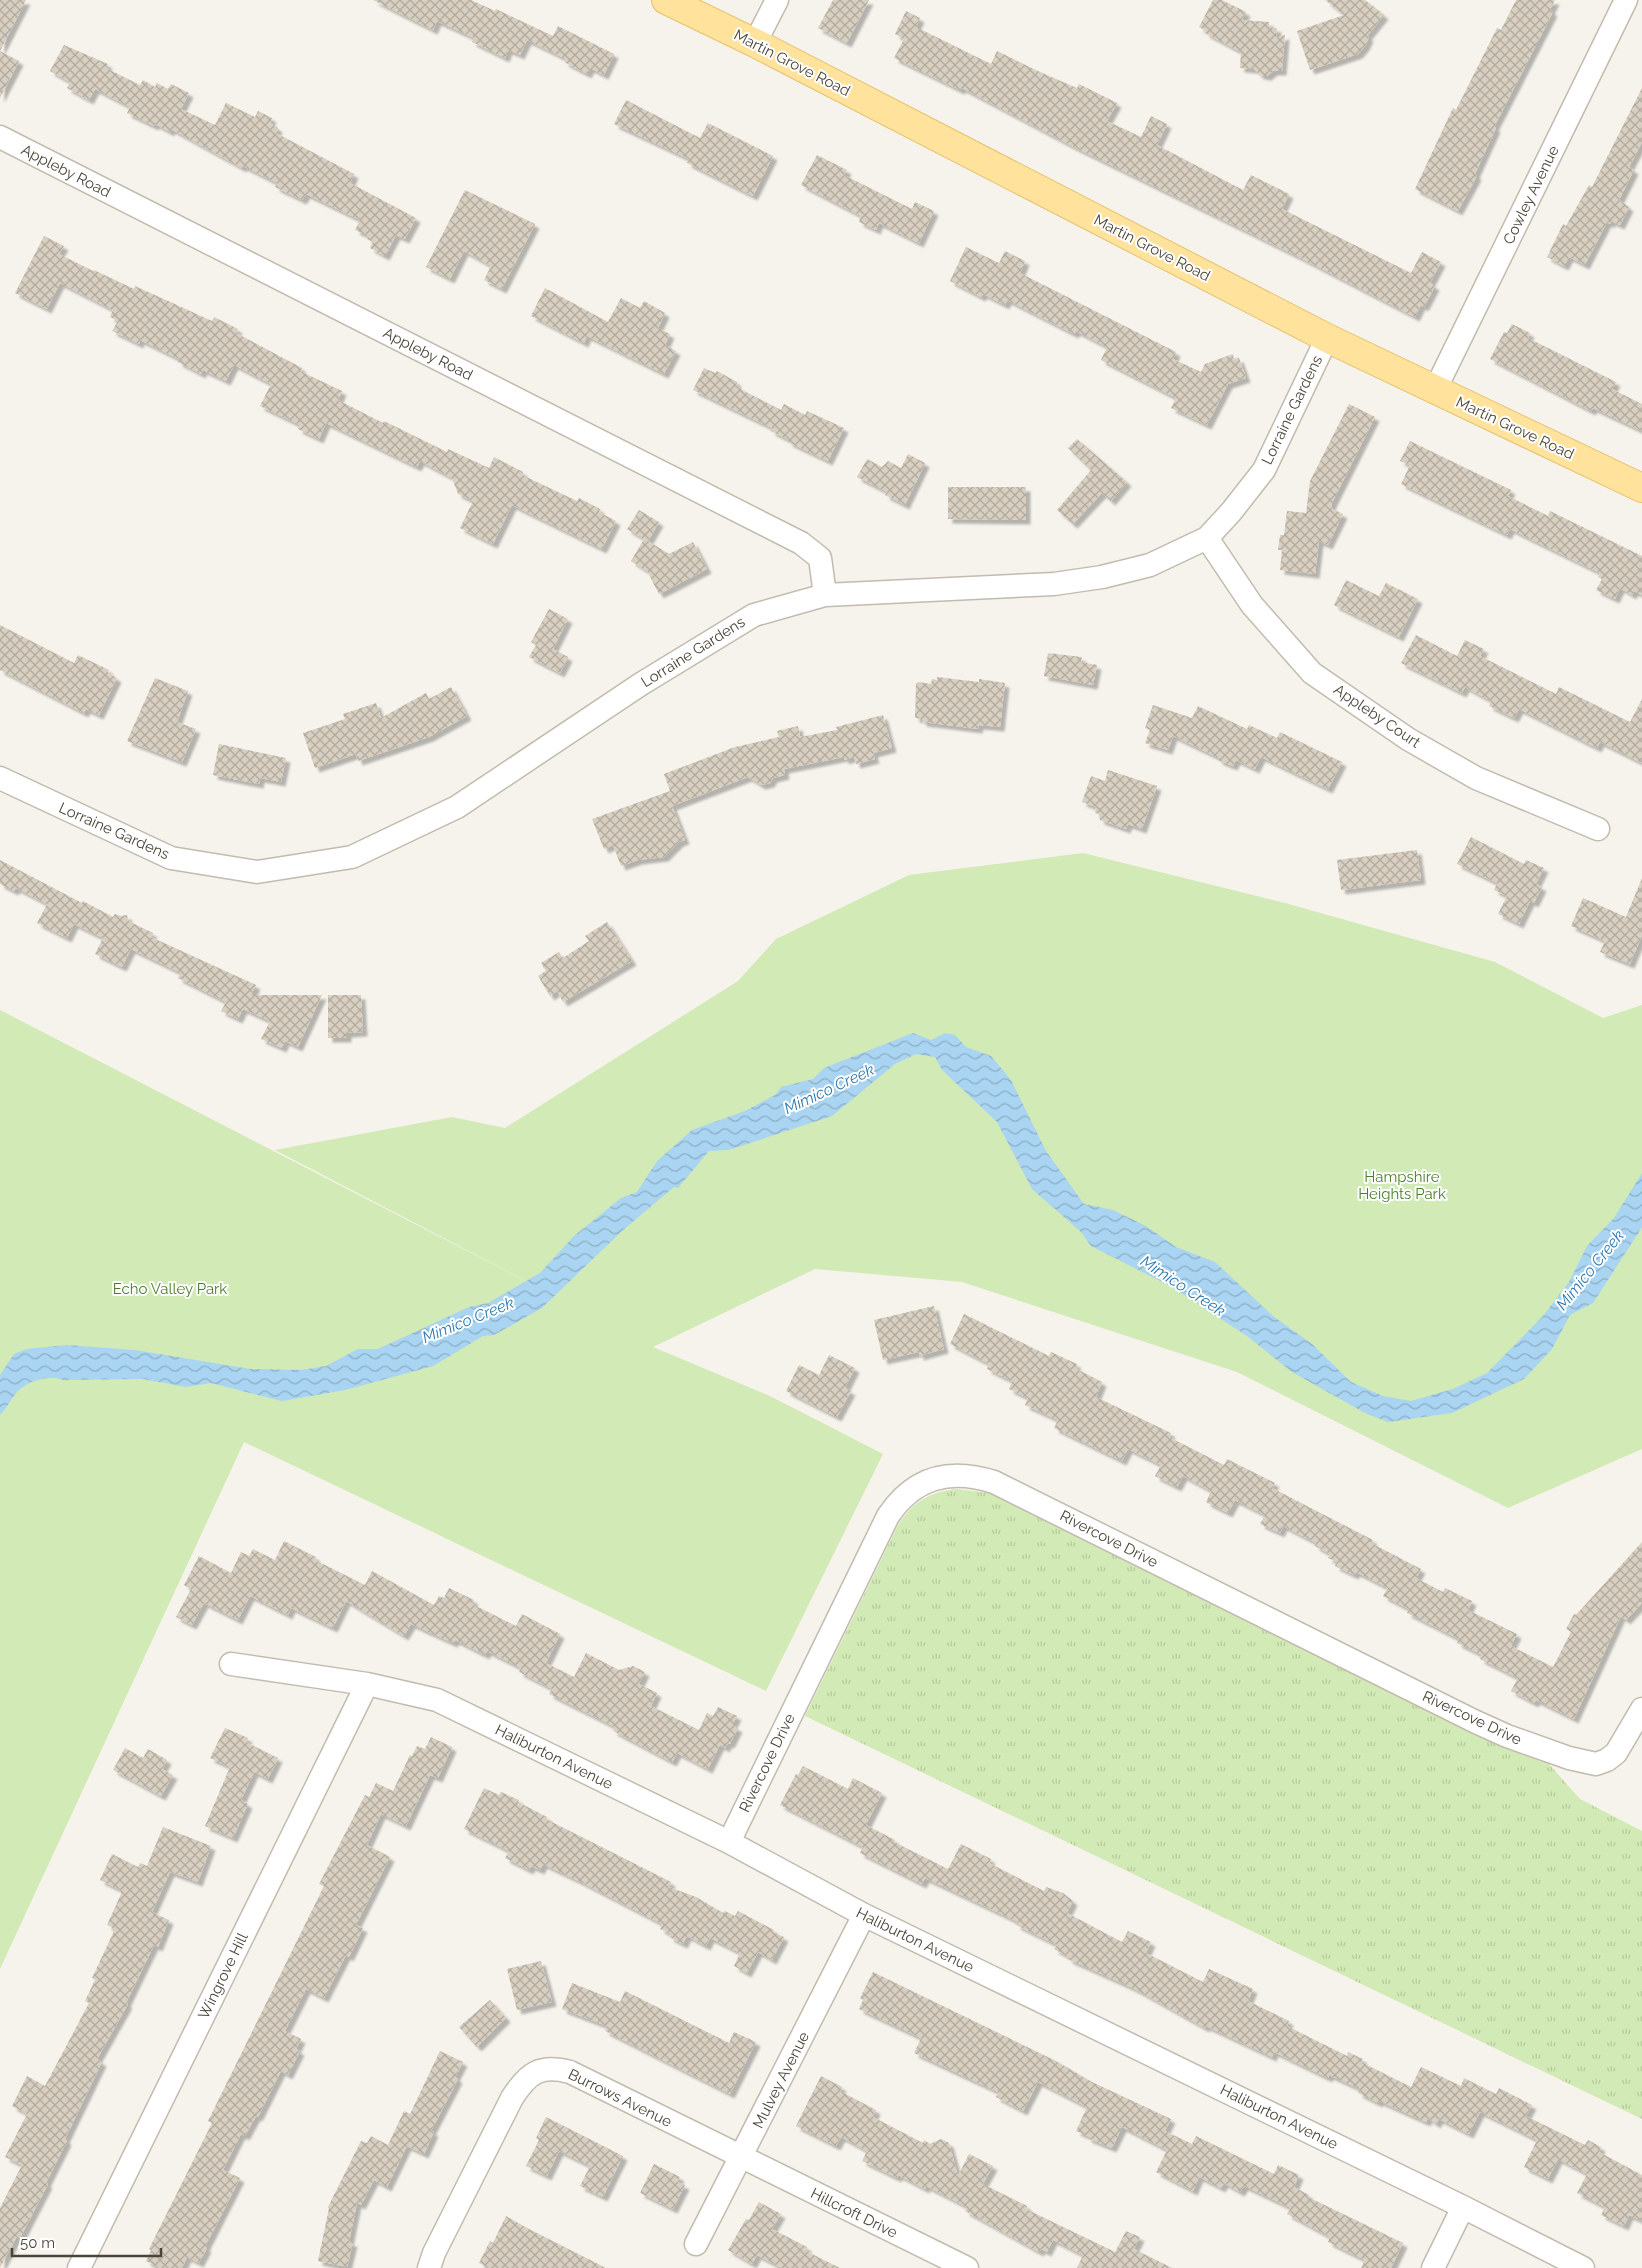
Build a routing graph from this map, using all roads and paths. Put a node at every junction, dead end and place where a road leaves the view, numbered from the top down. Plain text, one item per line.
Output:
1 (666, 0) edge
2 (777, 0) edge
3 (1626, 0) edge
4 (755, 43) junction
5 (0, 137) edge
6 (1327, 338) junction
7 (1435, 390) junction
8 (1642, 488) edge
9 (1207, 538) junction
10 (825, 595) junction
11 (0, 778) edge
12 (1598, 829) dead end
13 (231, 1664) dead end
14 (367, 1684) junction
15 (1642, 1709) edge
16 (728, 1842) junction
17 (864, 1915) junction
18 (742, 2158) junction
19 (1462, 2207) junction
20 (696, 2244) dead end
21 (79, 2268) edge
22 (429, 2268) edge
23 (967, 2268) edge
24 (1433, 2268) edge
25 (1584, 2268) edge

1 - 4 main road, Martin Grove Road
2 - 4 street
3 - 7 street, Cowley Avenue
4 - 6 main road, Martin Grove Road
5 - 10 street, Appleby Road
6 - 7 main road, Martin Grove Road
6 - 9 street, Lorraine Gardens
7 - 8 main road, Martin Grove Road
9 - 10 street, Lorraine Gardens
9 - 12 street, Appleby Court
10 - 11 street, Lorraine Gardens
13 - 14 street, Haliburton Avenue
14 - 16 street, Haliburton Avenue
14 - 21 street, Wingrove Hill
15 - 16 street, Rivercove Drive
16 - 17 street, Haliburton Avenue
17 - 18 street, Mulvey Avenue
17 - 19 street, Haliburton Avenue
18 - 20 street, Mulvey Avenue
18 - 22 street, Burrows Avenue
18 - 23 street, Hillcroft Drive
19 - 24 street
19 - 25 street, Haliburton Avenue

